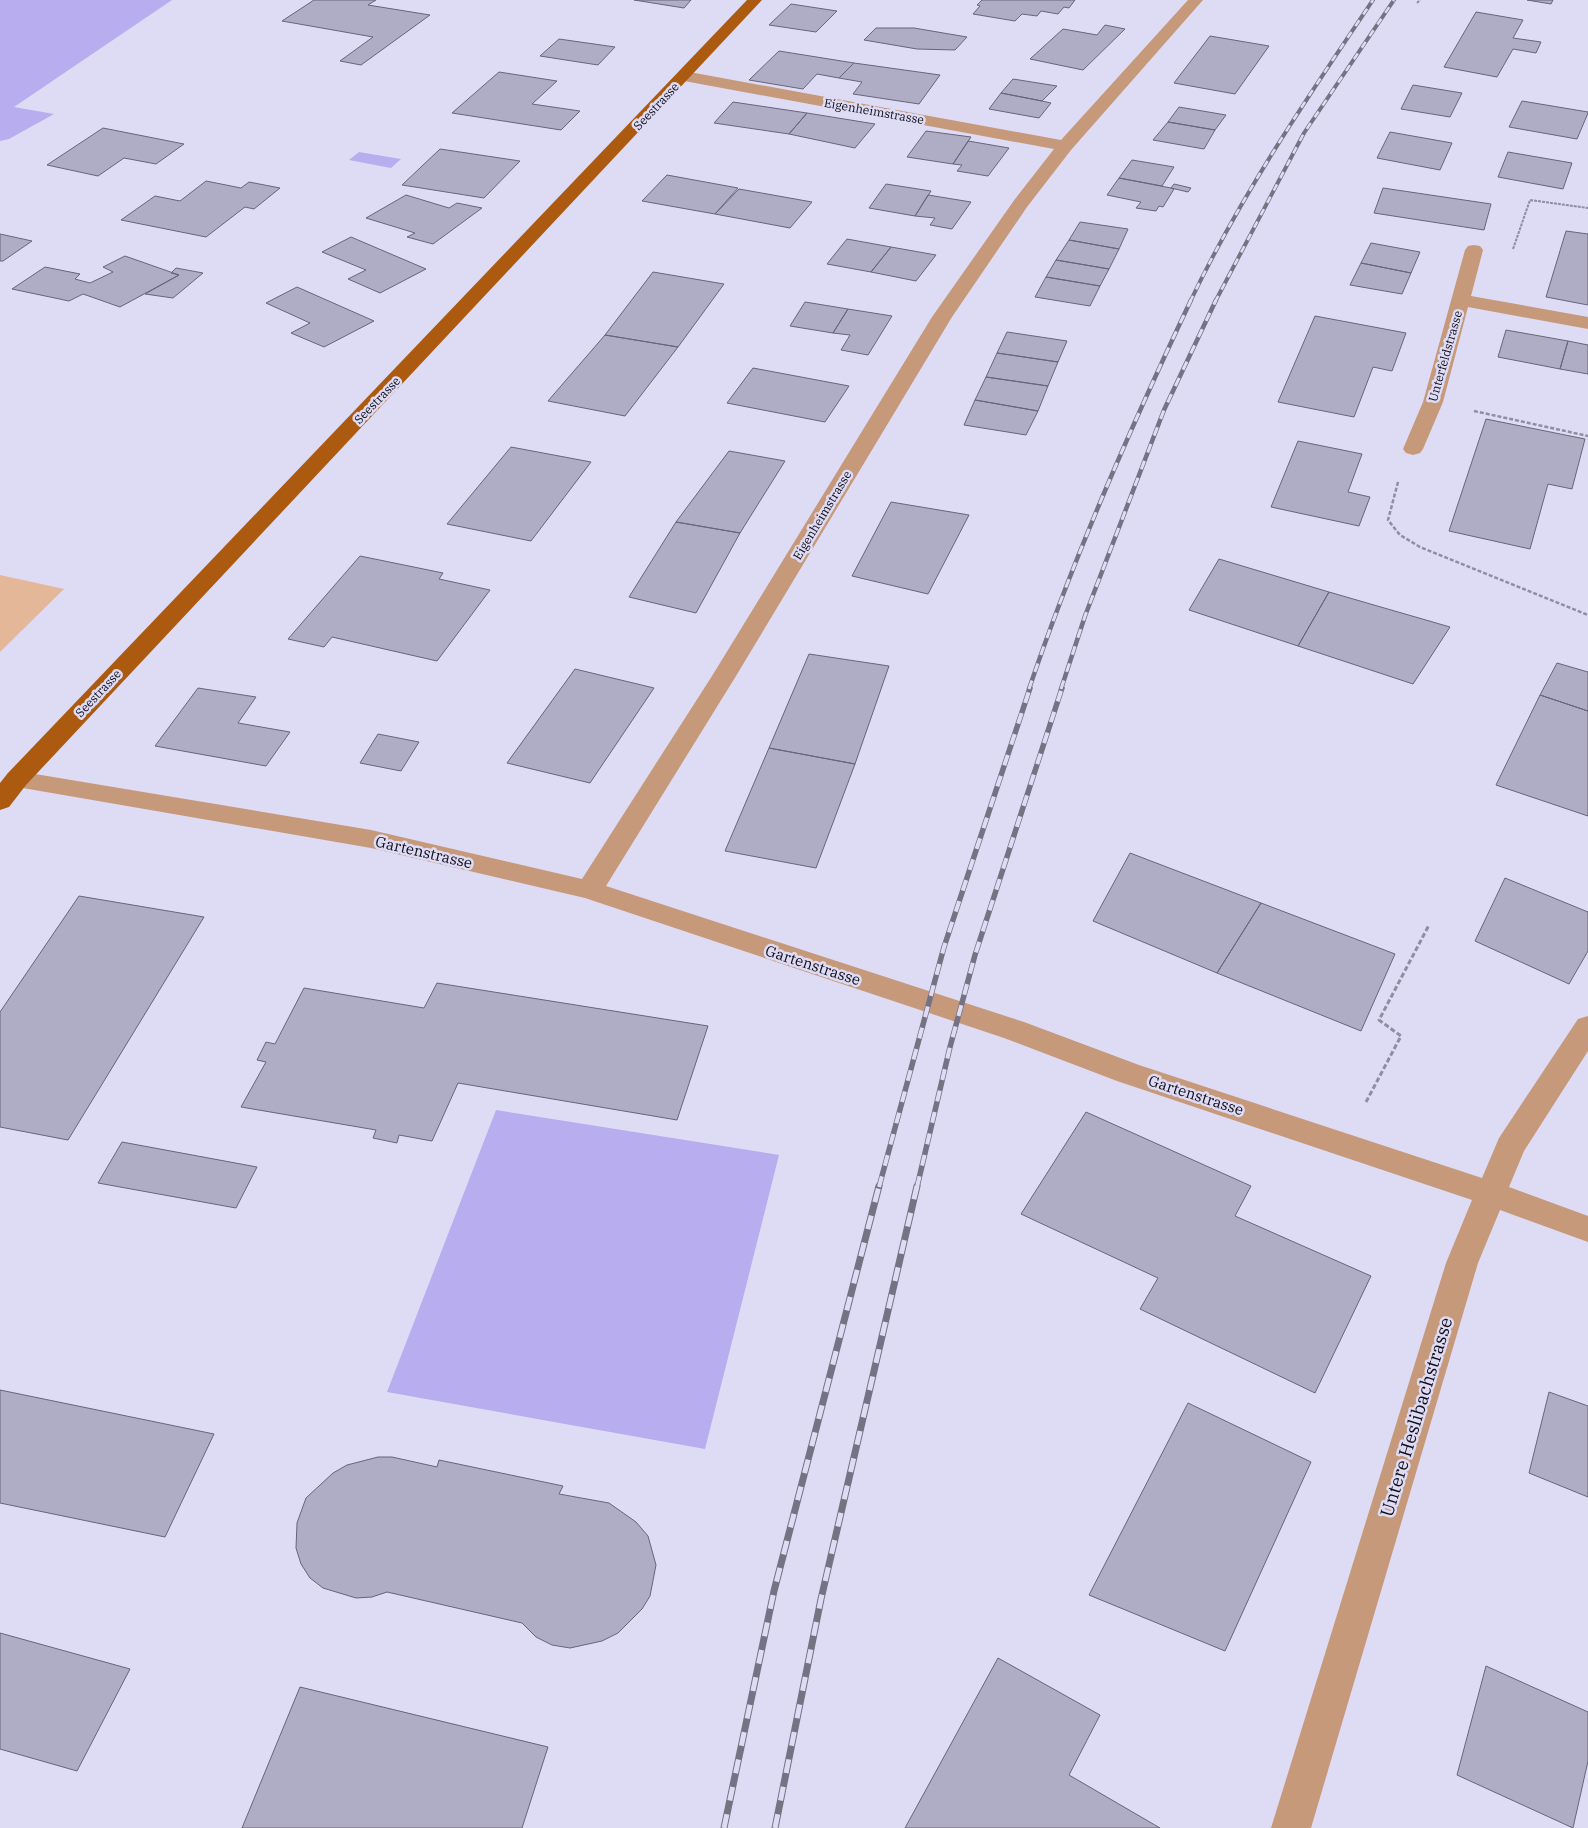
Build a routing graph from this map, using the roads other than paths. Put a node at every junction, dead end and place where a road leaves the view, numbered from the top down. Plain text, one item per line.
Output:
1 (755, 0) edge
2 (1196, 0) edge
3 (684, 76) junction
4 (1065, 146) junction
5 (1474, 250) road end
6 (1461, 300) junction
7 (1588, 323) edge
8 (1413, 449) road end
9 (17, 779) junction
10 (0, 801) edge
11 (589, 890) junction
12 (1588, 1027) edge
13 (1490, 1193) junction
14 (1588, 1229) edge
15 (1292, 1828) edge

1 - 3 main road, Seestrasse
2 - 4 street, Eigenheimstrasse
3 - 4 street, Eigenheimstrasse
3 - 9 main road, Seestrasse
4 - 11 street, Eigenheimstrasse
5 - 6 street
6 - 7 street, Unterfeldstrasse
6 - 8 street, Unterfeldstrasse
9 - 10 main road, Seestrasse
9 - 11 street, Gartenstrasse
11 - 13 street, Gartenstrasse
12 - 13 street, Untere Heslibachstrasse
13 - 14 street, Gartenstrasse
13 - 15 street, Untere Heslibachstrasse

